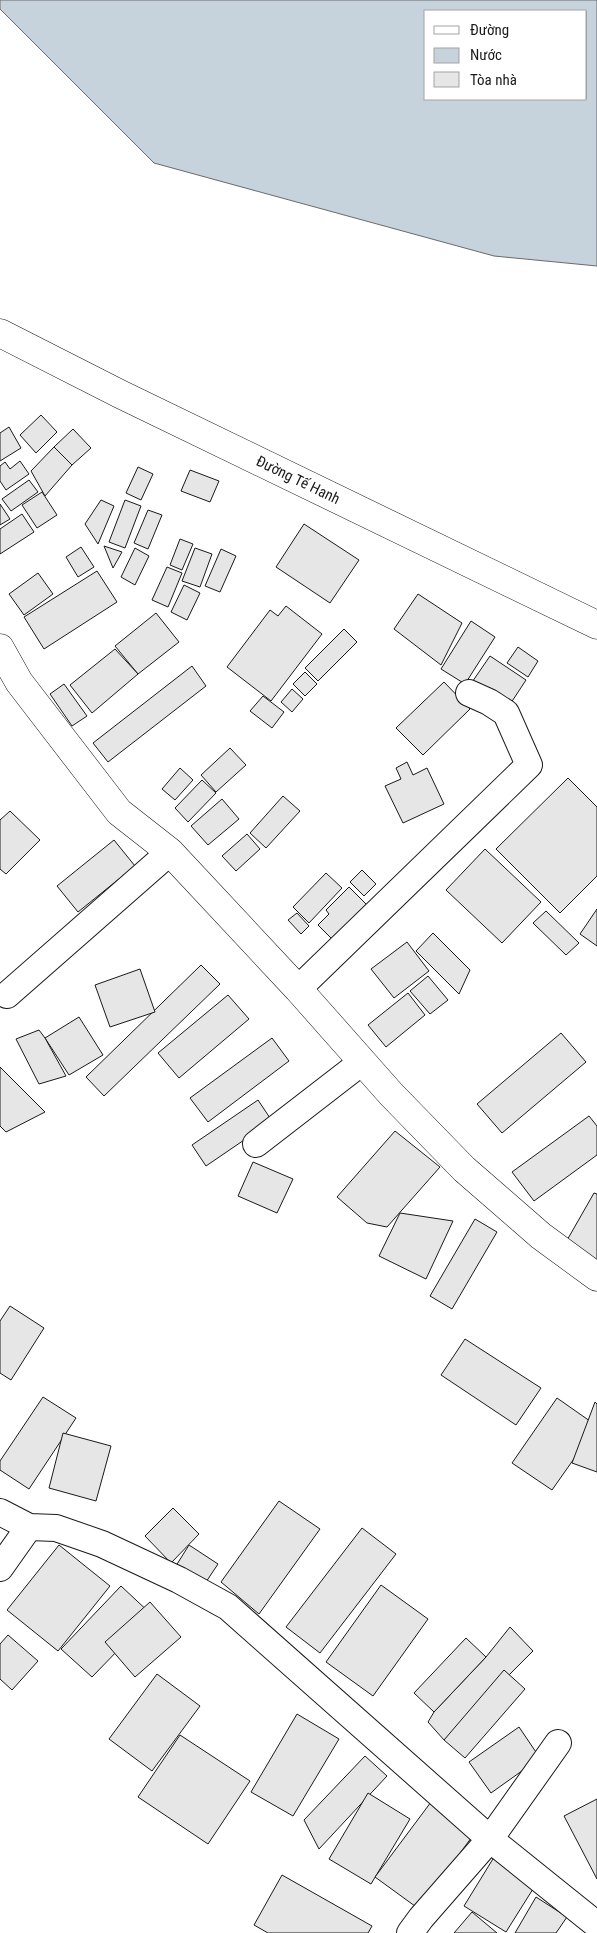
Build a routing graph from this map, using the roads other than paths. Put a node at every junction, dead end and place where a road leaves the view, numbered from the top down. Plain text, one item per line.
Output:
1 (0, 333) edge
2 (597, 625) edge
3 (0, 648) edge
4 (469, 693) dead end
5 (170, 852) junction
6 (298, 989) junction
7 (7, 995) dead end
8 (362, 1062) junction
9 (256, 1144) dead end
10 (597, 1277) edge
11 (0, 1512) edge
12 (28, 1527) junction
13 (0, 1568) edge
14 (558, 1742) dead end
15 (490, 1839) junction
16 (597, 1925) edge
17 (410, 1933) edge

1 - 2 street, Đường Tế Hanh
3 - 5 street
4 - 6 street
5 - 6 street
5 - 7 street
6 - 8 street
8 - 9 street
8 - 10 street
11 - 12 street
12 - 13 street
12 - 15 street
14 - 15 street
15 - 16 street
15 - 17 street

